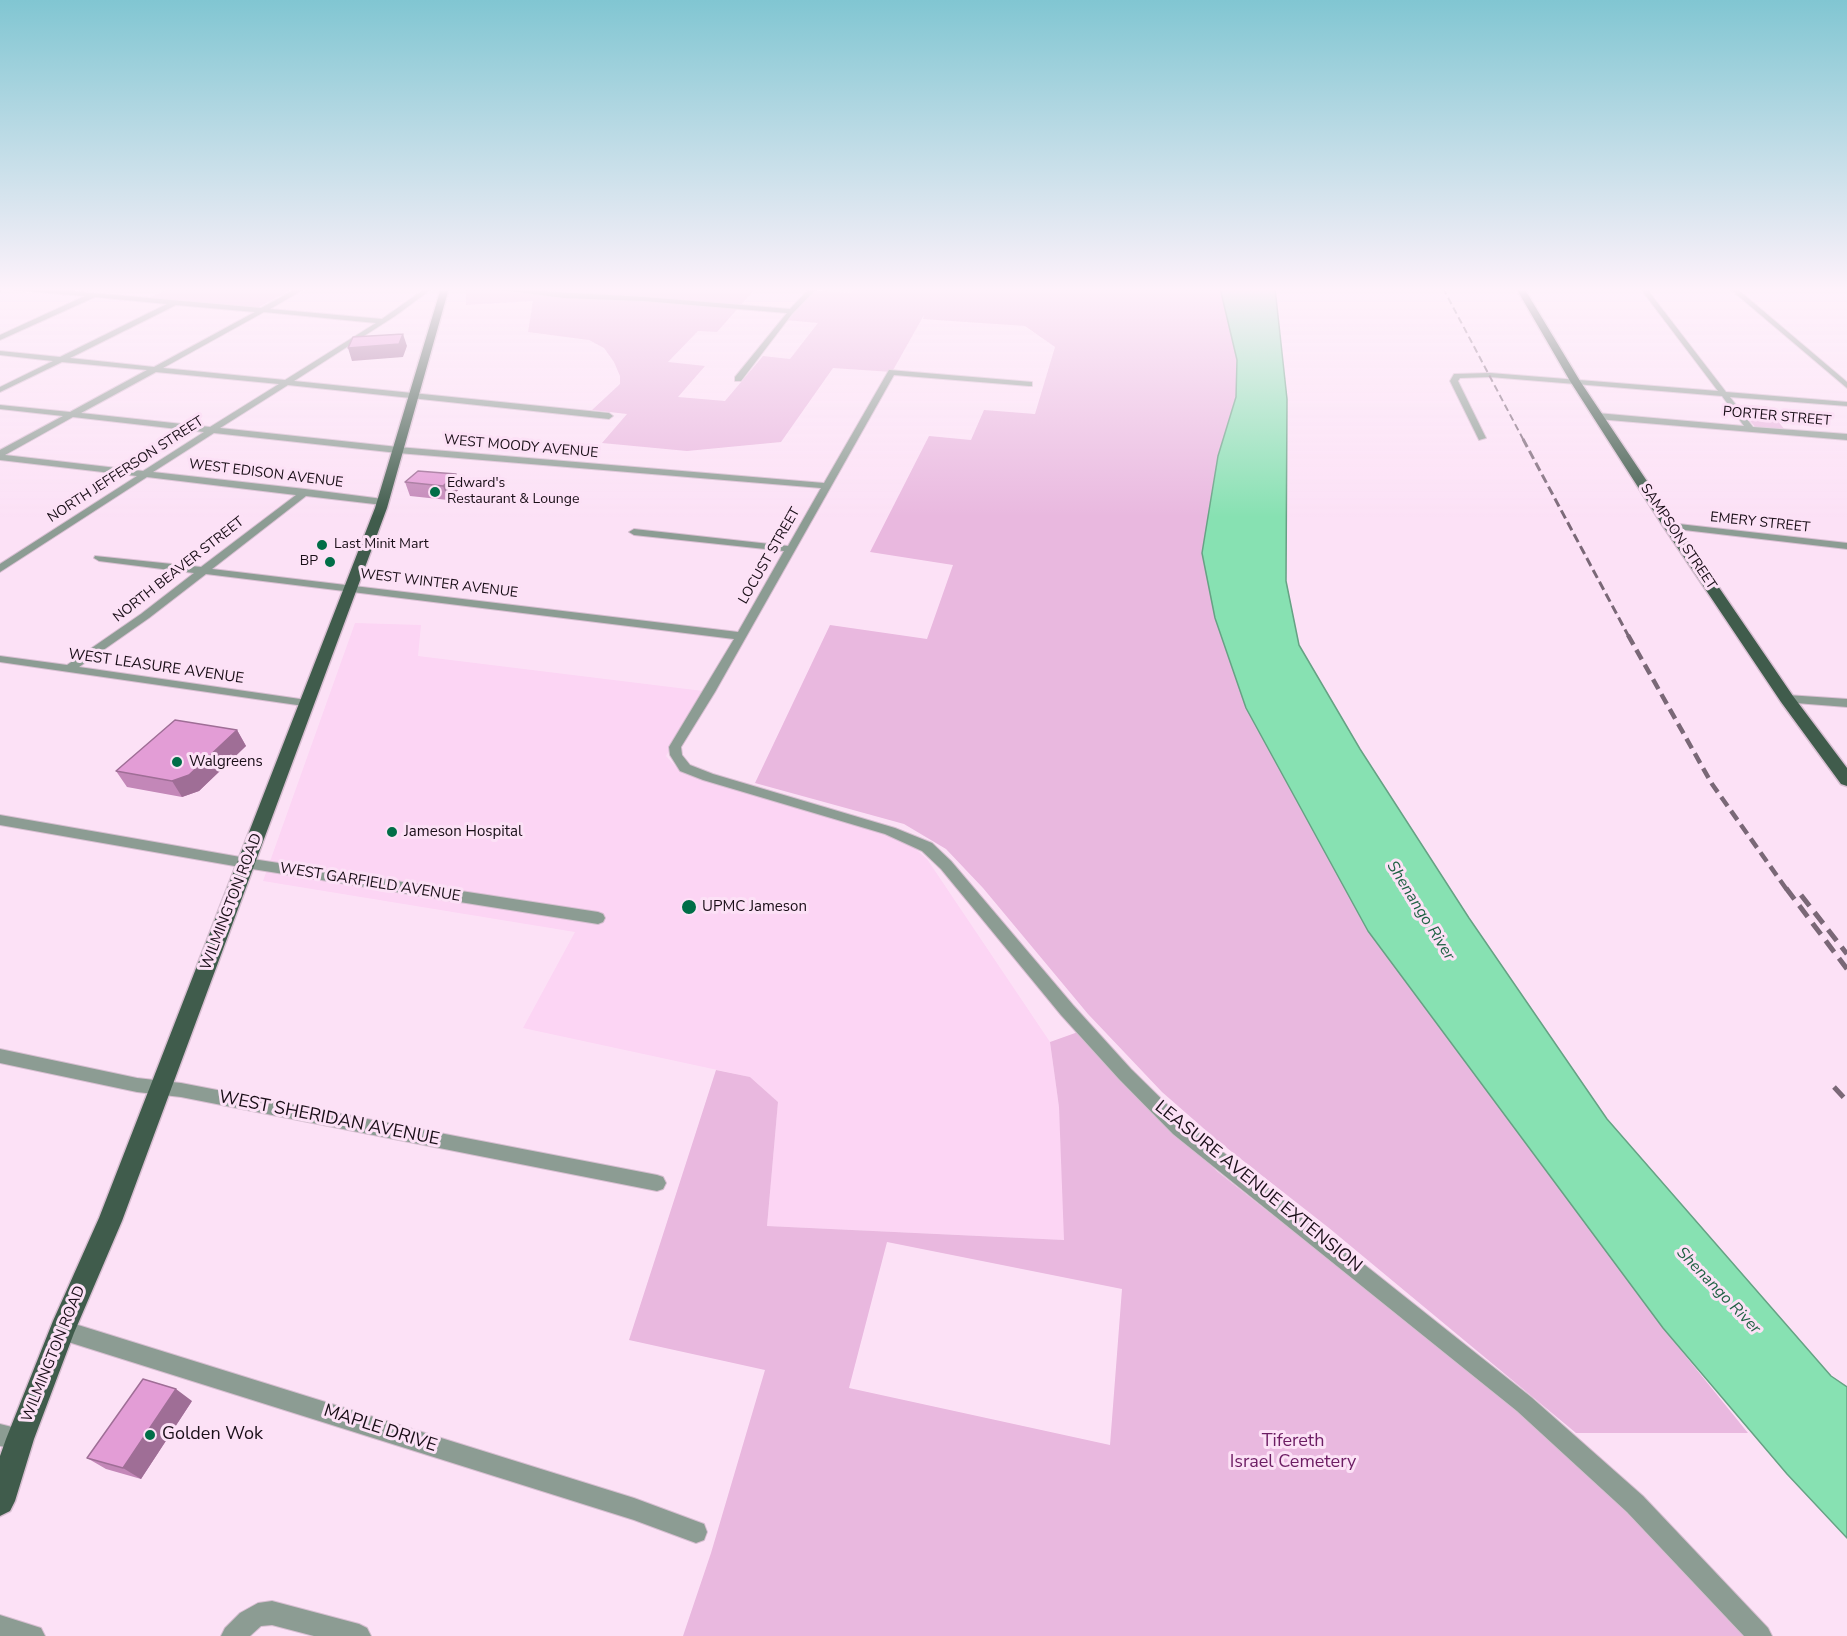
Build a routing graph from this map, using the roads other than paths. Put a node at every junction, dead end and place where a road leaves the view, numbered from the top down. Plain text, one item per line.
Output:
1 (50, 364) edge
2 (111, 364) edge
3 (163, 364) edge
4 (315, 364) edge
5 (423, 364) edge
6 (750, 364) edge
7 (1565, 364) edge
8 (1700, 364) edge
9 (1822, 364) edge
10 (155, 369) junction
11 (738, 379) dead end
12 (1575, 381) junction
13 (287, 382) junction
14 (1029, 384) dead end
15 (1847, 386) edge
16 (0, 390) edge
17 (1722, 393) junction
18 (414, 396) junction
19 (1847, 404) edge
20 (0, 406) edge
21 (72, 415) junction
22 (609, 416) dead end
23 (1598, 416) junction
24 (1750, 428) junction
25 (212, 430) junction
26 (1847, 437) edge
27 (1482, 438) dead end
28 (398, 450) junction
29 (0, 455) edge
30 (146, 474) junction
31 (828, 486) junction
32 (305, 492) junction
33 (383, 501) junction
34 (1670, 526) junction
35 (634, 532) dead end
36 (1847, 546) edge
37 (790, 549) junction
38 (99, 558) dead end
39 (0, 569) edge
40 (203, 571) junction
41 (351, 589) junction
42 (741, 636) junction
43 (0, 659) edge
44 (69, 669) junction
45 (1787, 699) junction
46 (1847, 703) edge
47 (307, 704) junction
48 (676, 755) joint
49 (1847, 780) edge
50 (0, 820) edge
51 (246, 863) junction
52 (598, 918) dead end
53 (0, 1056) edge
54 (161, 1088) junction
55 (657, 1183) dead end
56 (62, 1330) junction
57 (10, 1437) edge
58 (0, 1501) edge
59 (696, 1532) dead end
60 (0, 1627) edge
61 (33, 1636) edge
62 (233, 1636) edge
63 (359, 1636) edge
64 (1760, 1636) edge

1 - 16 street
2 - 10 street
3 - 10 street
4 - 13 street, NORTH JEFFERSON STREET
5 - 18 main road, WILMINGTON ROAD
6 - 11 street
7 - 12 main road, SAMPSON STREET
8 - 17 street
9 - 15 street
10 - 13 street
10 - 21 street
12 - 17 street
12 - 23 main road, SAMPSON STREET
12 - 27 street
13 - 18 street
13 - 25 street, NORTH JEFFERSON STREET
14 - 31 street, LOCUST STREET
17 - 19 street
17 - 24 street
18 - 22 street
18 - 28 main road, WILMINGTON ROAD
20 - 21 street, WEST MOODY AVENUE
21 - 25 street, WEST MOODY AVENUE
21 - 29 street
23 - 24 street, PORTER STREET
23 - 34 main road, SAMPSON STREET
24 - 26 street, PORTER STREET
25 - 28 street, WEST MOODY AVENUE
25 - 30 street, NORTH JEFFERSON STREET
28 - 31 street, WEST MOODY AVENUE
28 - 33 main road, WILMINGTON ROAD
29 - 30 street, WEST EDISON AVENUE
30 - 32 street, WEST EDISON AVENUE
30 - 39 street, NORTH JEFFERSON STREET
31 - 37 street, LOCUST STREET
32 - 33 street, WEST EDISON AVENUE
32 - 40 street, NORTH BEAVER STREET
33 - 41 main road, WILMINGTON ROAD
34 - 36 street, EMERY STREET
34 - 45 main road, SAMPSON STREET
35 - 37 street
37 - 42 street, LOCUST STREET
38 - 40 street, WEST WINTER AVENUE
40 - 41 street, WEST WINTER AVENUE
40 - 44 street, NORTH BEAVER STREET
41 - 42 street, WEST WINTER AVENUE
41 - 47 main road, WILMINGTON ROAD
42 - 48 street, LOCUST STREET
43 - 44 street, WEST LEASURE AVENUE
44 - 47 street, WEST LEASURE AVENUE
45 - 46 street
45 - 49 main road, SAMPSON STREET
47 - 51 main road, WILMINGTON ROAD
48 - 64 street, LEASURE AVENUE EXTENSION
50 - 51 street, WEST GARFIELD AVENUE
51 - 52 street, WEST GARFIELD AVENUE
51 - 54 main road, WILMINGTON ROAD
53 - 54 street, WEST SHERIDAN AVENUE
54 - 55 street, WEST SHERIDAN AVENUE
54 - 56 main road, WILMINGTON ROAD
56 - 57 main road, WILMINGTON ROAD
56 - 59 street, MAPLE DRIVE
57 - 58 main road, WILMINGTON ROAD
60 - 61 street
62 - 63 street

